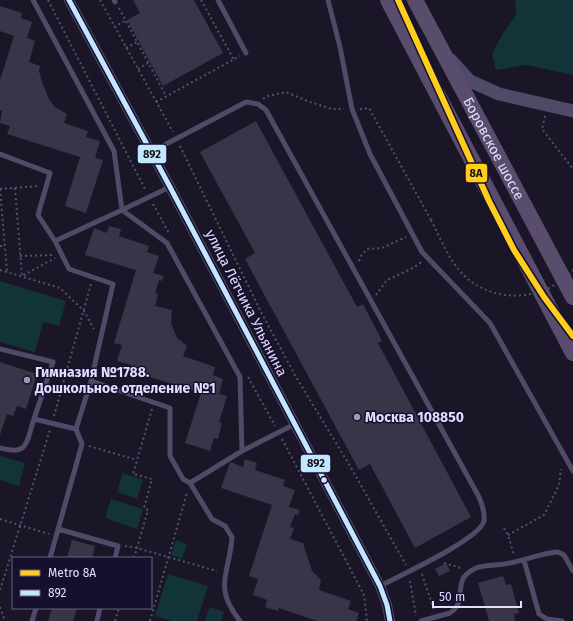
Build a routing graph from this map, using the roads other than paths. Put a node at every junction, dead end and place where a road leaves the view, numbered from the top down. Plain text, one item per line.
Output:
1 (33, 0) edge
2 (69, 0) edge
3 (218, 0) edge
4 (328, 0) edge
5 (388, 0) edge
6 (415, 0) edge
7 (442, 50) junction
8 (246, 53) road end
9 (573, 111) edge
10 (151, 152) junction
11 (0, 154) edge
12 (170, 187) junction
13 (122, 210) junction
14 (54, 241) junction
15 (573, 297) edge
16 (0, 349) edge
17 (573, 353) edge
18 (91, 381) junction
19 (34, 419) junction
20 (293, 425) junction
21 (76, 429) junction
22 (0, 448) edge
23 (242, 451) junction
24 (573, 471) edge
25 (190, 482) junction
26 (58, 529) junction
27 (50, 557) edge
28 (115, 557) edge
29 (524, 560) junction
30 (573, 571) edge
31 (380, 586) junction
32 (36, 609) edge
33 (100, 609) edge
34 (32, 621) edge
35 (97, 621) edge
36 (240, 621) edge
37 (390, 621) edge
38 (420, 621) edge
39 (562, 621) edge

1 - 13 lane
2 - 10 street, улица Лётчика Ульянина
3 - 8 lane
4 - 24 lane
5 - 17 main road, Боровское шоссе
6 - 7 main road, Боровское шоссе
7 - 9 street
7 - 15 main road, Боровское шоссе
10 - 12 street, улица Лётчика Ульянина
10 - 31 lane
11 - 14 lane
12 - 13 lane
12 - 20 street, улица Лётчика Ульянина
13 - 14 lane
13 - 23 lane
14 - 18 lane
16 - 19 lane
18 - 21 lane
18 - 25 lane
19 - 21 lane
19 - 22 lane
20 - 23 lane
20 - 31 street, улица Лётчика Ульянина
21 - 26 lane
23 - 25 lane
25 - 36 lane
26 - 27 lane
26 - 28 lane
29 - 30 lane
29 - 38 lane
29 - 39 lane
31 - 37 street, улица Лётчика Ульянина
32 - 34 lane
33 - 35 lane

